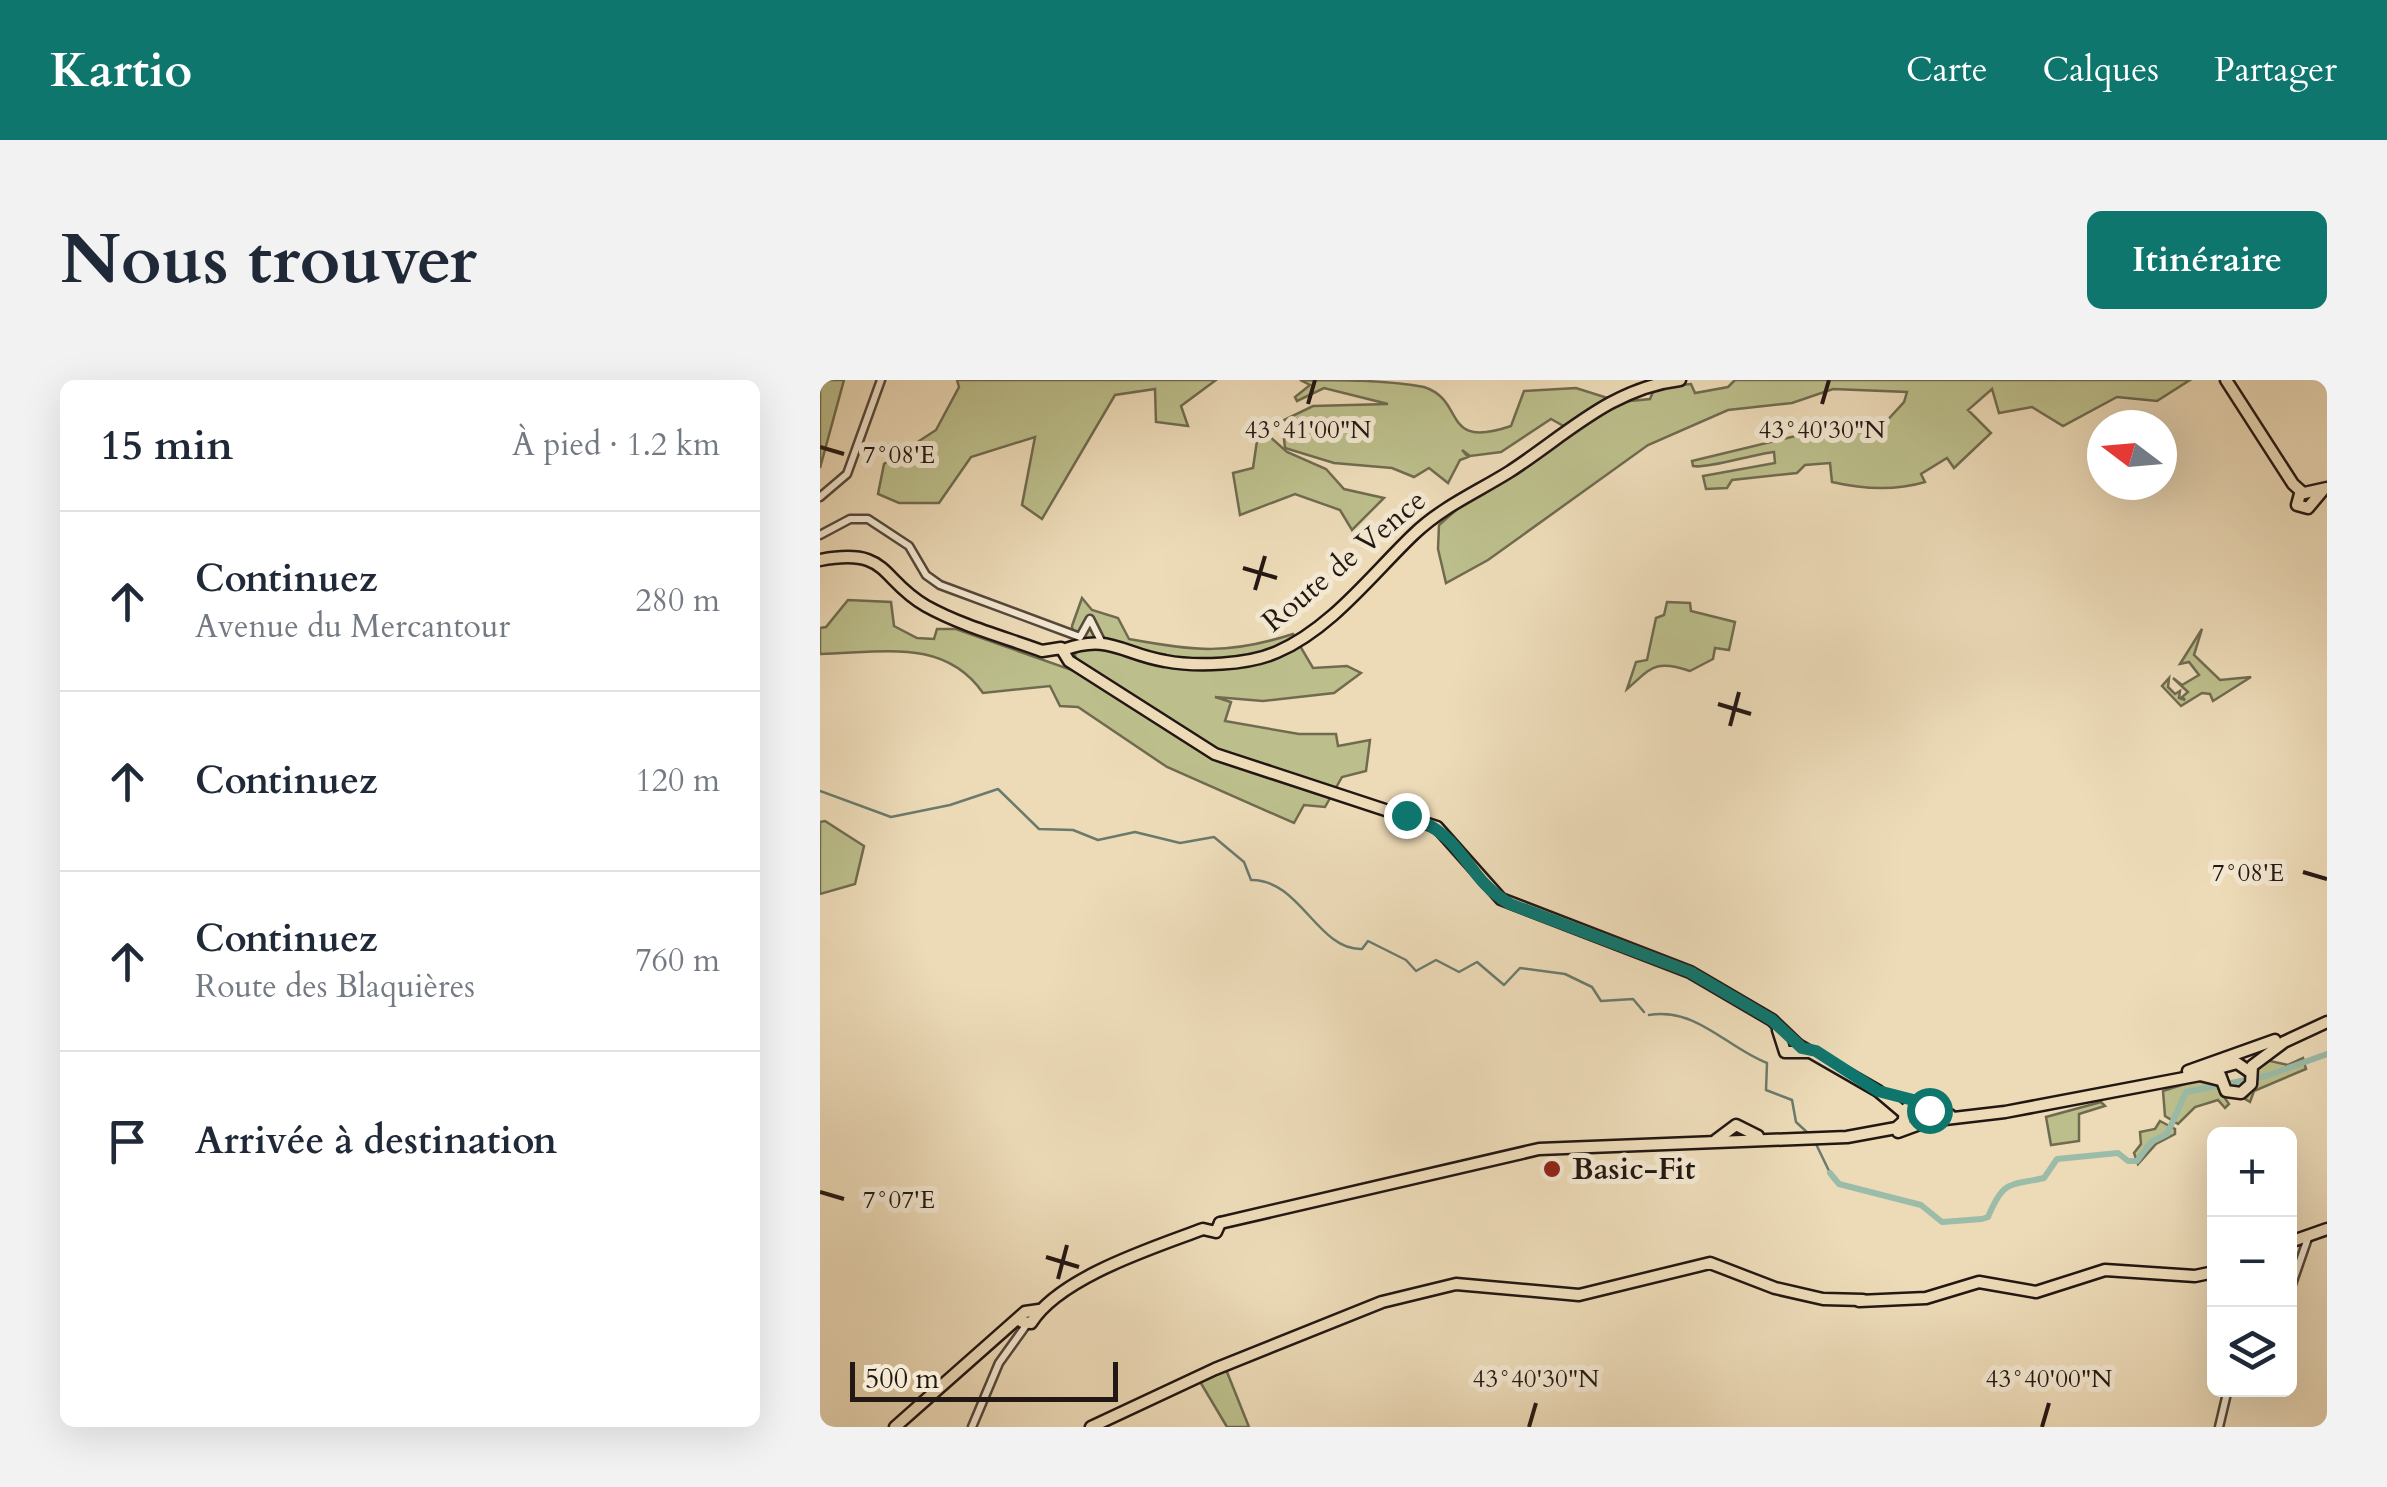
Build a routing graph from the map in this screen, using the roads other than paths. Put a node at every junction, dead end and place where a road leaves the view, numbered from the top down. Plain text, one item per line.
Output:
1 (881, 380) edge
2 (1680, 380) edge
3 (2226, 380) edge
4 (2325, 489) edge
5 (820, 497) edge
6 (820, 535) edge
7 (820, 562) edge
8 (1101, 641) junction
9 (1061, 653) junction
10 (2327, 1019) edge
11 (2288, 1035) junction
12 (2247, 1069) junction
13 (2182, 1073) junction
14 (2221, 1075) junction
15 (1908, 1116) junction
16 (1929, 1116) junction
17 (2327, 1229) edge
18 (2308, 1238) junction
19 (2297, 1240) edge
20 (2297, 1270) edge
21 (2207, 1273) edge
22 (1026, 1319) junction
23 (2226, 1397) edge
24 (894, 1427) edge
25 (972, 1427) edge
26 (1091, 1427) edge
27 (2219, 1427) edge

1 - 5 street
2 - 8 main road, Route de Vence
3 - 4 main road
6 - 8 street
7 - 9 main road
8 - 9 main road, Route de Vence
9 - 15 main road
10 - 11 main road
10 - 12 main road
11 - 12 main road
11 - 13 main road
12 - 14 main road
12 - 14 main road
13 - 14 main road
13 - 16 main road
14 - 16 main road
15 - 16 main road
15 - 16 main road
15 - 22 main road
17 - 18 main road
18 - 19 main road
18 - 20 street
21 - 26 main road
22 - 24 main road
22 - 25 street
23 - 27 street

